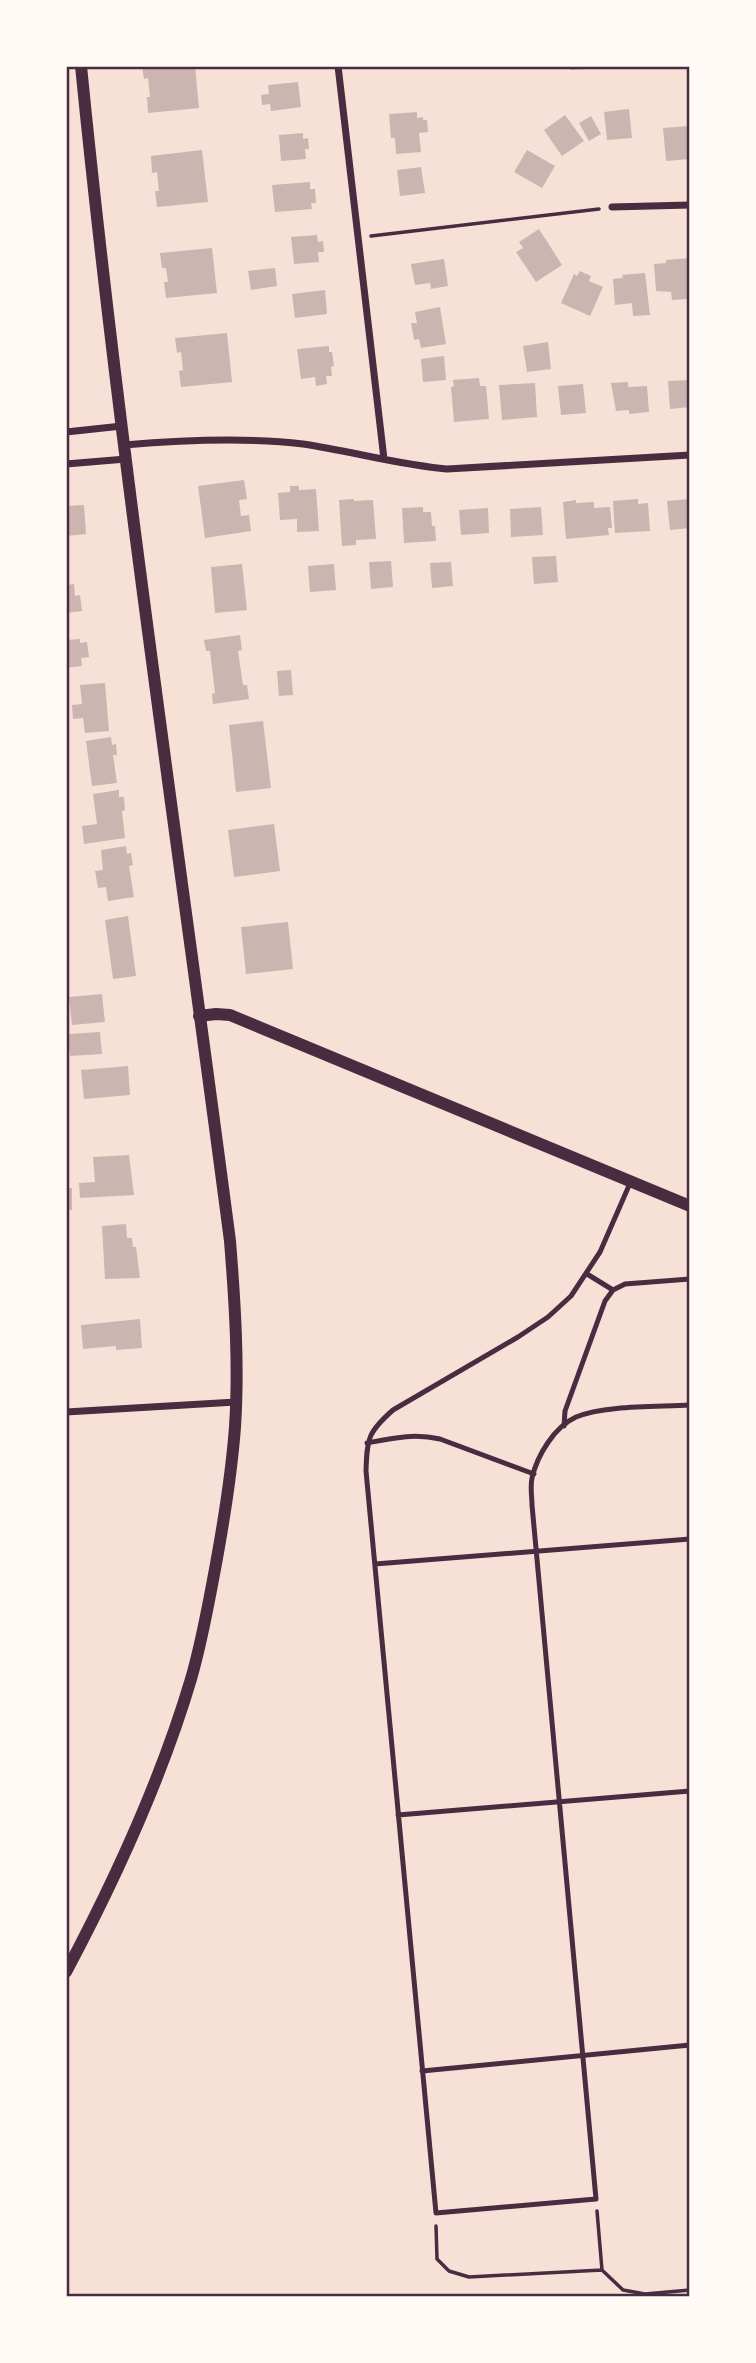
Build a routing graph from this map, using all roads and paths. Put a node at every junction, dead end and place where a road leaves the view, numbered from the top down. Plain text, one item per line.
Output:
1 (81, 66) edge
2 (338, 66) edge
3 (690, 205) edge
4 (612, 207) joint
5 (358, 238) junction
6 (122, 426) junction
7 (66, 432) edge
8 (124, 445) junction
9 (690, 456) edge
10 (126, 459) junction
11 (384, 459) junction
12 (66, 464) edge
13 (199, 1016) junction
14 (631, 1181) junction
15 (690, 1206) edge
16 (587, 1274) junction
17 (690, 1279) edge
18 (613, 1290) junction
19 (236, 1402) junction
20 (690, 1405) edge
21 (66, 1412) edge
22 (564, 1426) junction
23 (367, 1443) junction
24 (534, 1474) junction
25 (690, 1539) edge
26 (537, 1551) junction
27 (375, 1564) junction
28 (690, 1791) edge
29 (560, 1801) junction
30 (398, 1815) junction
31 (66, 1972) edge
32 (690, 2045) edge
33 (583, 2055) junction
34 (422, 2071) junction
35 (596, 2199) junction
36 (436, 2213) junction
37 (602, 2270) junction
38 (690, 2290) edge

1 - 6 street
2 - 5 street
3 - 4 street
4 - 5 path
5 - 11 street
6 - 7 street
6 - 8 street
8 - 10 street
8 - 11 street
9 - 11 street
10 - 12 street
10 - 13 street
13 - 14 street
13 - 19 street
14 - 15 street
14 - 16 lane
16 - 18 lane
16 - 23 lane
17 - 18 lane
18 - 22 lane
19 - 21 street
19 - 31 street
20 - 22 lane
22 - 24 lane
23 - 24 lane
23 - 27 lane
24 - 26 lane
25 - 26 lane
26 - 27 lane
26 - 29 lane
27 - 30 lane
28 - 29 lane
29 - 30 lane
29 - 33 lane
30 - 34 lane
32 - 33 lane
33 - 34 lane
33 - 35 lane
34 - 36 lane
35 - 36 lane
35 - 37 path
36 - 37 path
37 - 38 path

